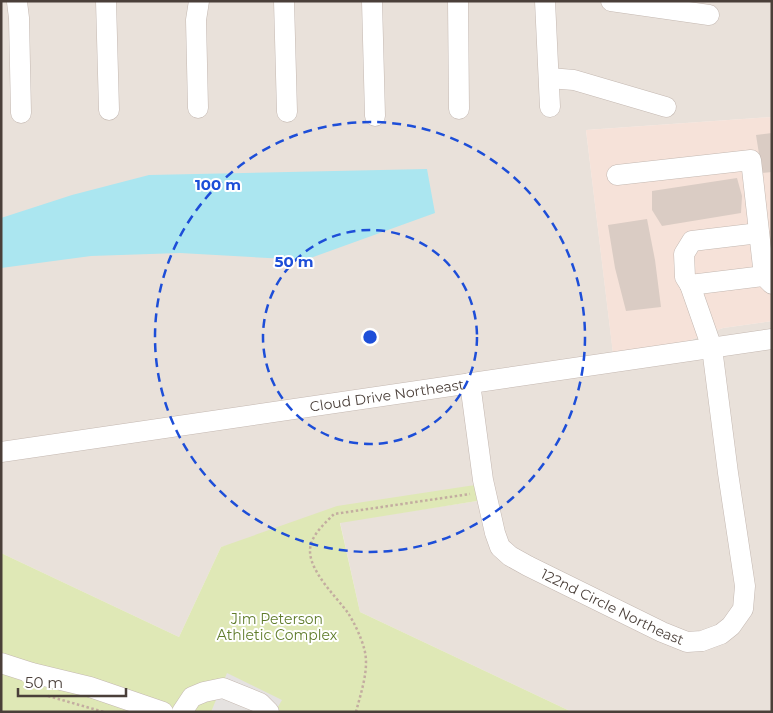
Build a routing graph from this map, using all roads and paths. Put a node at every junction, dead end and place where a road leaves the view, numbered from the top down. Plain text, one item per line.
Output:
1 (106, 1) edge
2 (199, 1) edge
3 (284, 1) edge
4 (372, 1) edge
5 (458, 1) edge
6 (544, 1) edge
7 (611, 1) edge
8 (18, 2) edge
9 (1, 6) edge
10 (709, 15) dead end
11 (549, 78) junction
12 (550, 107) dead end
13 (666, 107) dead end
14 (198, 108) dead end
15 (459, 109) dead end
16 (109, 110) dead end
17 (287, 112) dead end
18 (21, 113) dead end
19 (374, 116) dead end
20 (617, 175) dead end
21 (759, 233) junction
22 (768, 280) edge
23 (690, 285) junction
24 (772, 339) edge
25 (712, 348) junction
26 (470, 383) junction
27 (1, 452) edge
28 (486, 491) junction
29 (1, 663) edge
30 (163, 712) edge
31 (182, 712) edge
32 (268, 712) edge
33 (356, 712) edge

1 - 16 street
2 - 14 street
3 - 17 street
4 - 19 street
5 - 15 street
6 - 11 street
7 - 10 street
8 - 9 street
8 - 18 street
11 - 12 street
11 - 13 street
20 - 21 street
21 - 22 street
21 - 23 street, 122nd Circle Northeast
22 - 23 street
23 - 25 street, 122nd Circle Northeast
24 - 25 street, Cloud Drive Northeast
25 - 26 street, Cloud Drive Northeast
25 - 28 street, 122nd Circle Northeast
26 - 27 street, Cloud Drive Northeast
26 - 28 street, 122nd Circle Northeast
28 - 33 path
29 - 30 street
31 - 32 street

